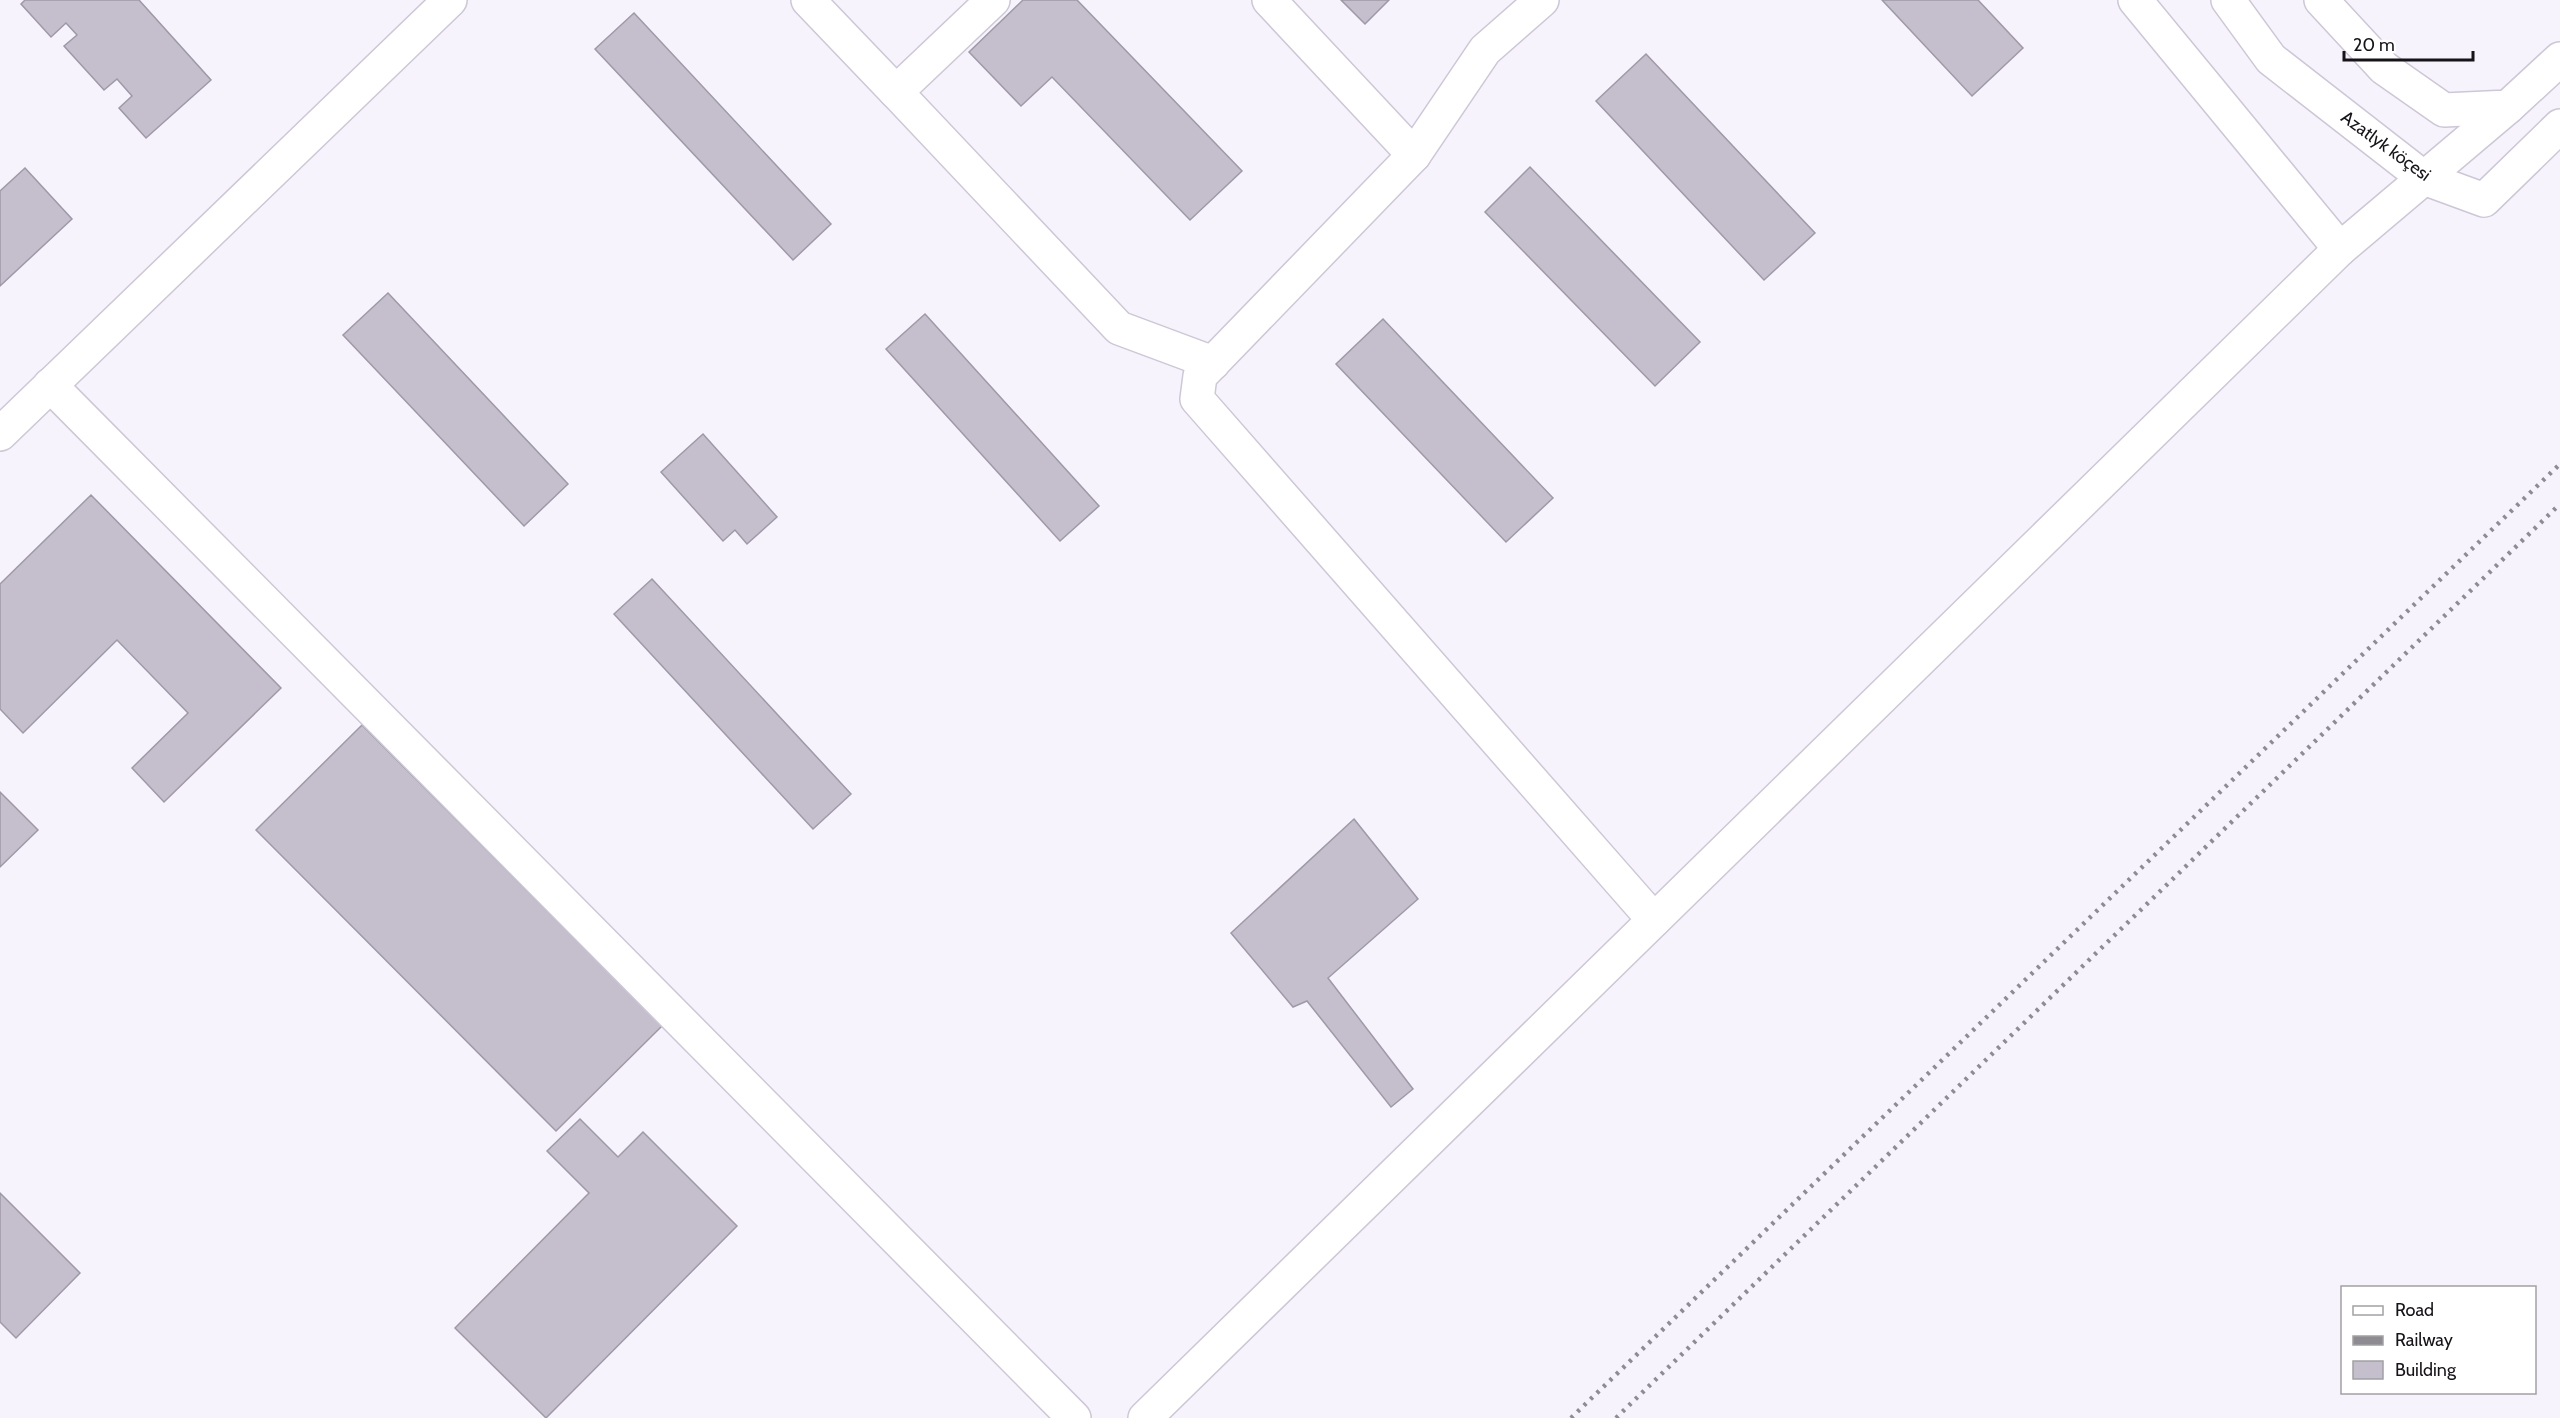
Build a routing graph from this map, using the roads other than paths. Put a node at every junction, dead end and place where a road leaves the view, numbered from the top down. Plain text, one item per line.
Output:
1 (450, 0) edge
2 (808, 0) edge
3 (993, 0) edge
4 (1269, 0) edge
5 (1542, 0) edge
6 (2135, 0) edge
7 (2228, 0) edge
8 (2321, 0) edge
9 (2560, 58) edge
10 (896, 92) junction
11 (2508, 107) junction
12 (2560, 126) edge
13 (1414, 155) junction
14 (2424, 178) junction
15 (2340, 249) junction
16 (1213, 363) junction
17 (50, 385) junction
18 (0, 434) edge
19 (1654, 920) junction
20 (1074, 1418) edge
21 (1145, 1418) edge

1 - 17 street
2 - 10 street
3 - 10 street
4 - 13 street
5 - 13 street
6 - 15 street
7 - 14 street, Azatlyk köçesi
8 - 11 street
9 - 11 street
10 - 16 street
11 - 14 street
12 - 14 street, Azatlyk köçesi
13 - 16 street
14 - 15 street
15 - 19 street
16 - 19 street
17 - 18 street
17 - 20 street
19 - 21 street

